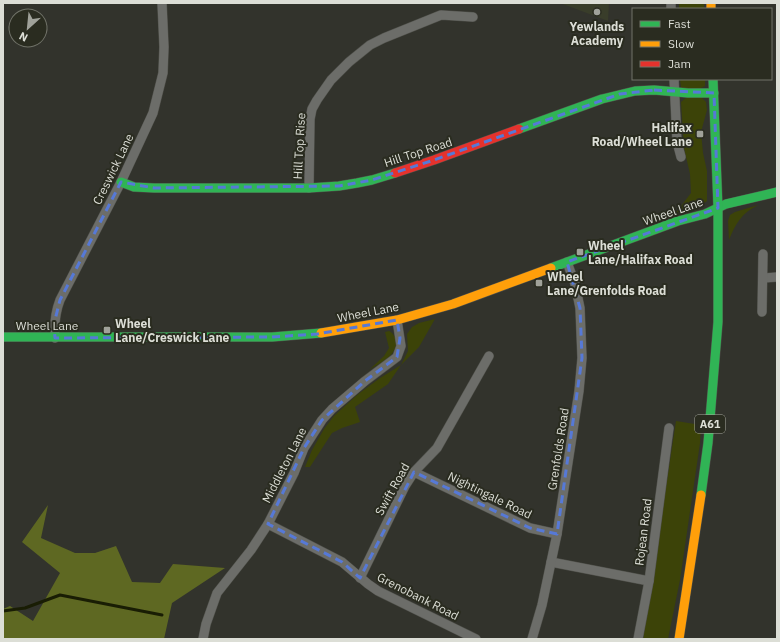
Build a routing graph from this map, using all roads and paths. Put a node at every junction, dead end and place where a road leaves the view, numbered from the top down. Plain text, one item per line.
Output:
1 (162, 3) edge
2 (473, 17) dead end
3 (674, 80) edge
4 (713, 80) edge
5 (675, 92) junction
6 (714, 93) junction
7 (681, 157) dead end
8 (121, 182) junction
9 (309, 188) junction
10 (777, 192) edge
11 (718, 208) junction
12 (763, 254) dead end
13 (568, 262) junction
14 (777, 277) edge
15 (764, 278) junction
16 (762, 312) dead end
17 (397, 320) junction
18 (3, 337) edge
19 (55, 338) junction
20 (489, 356) dead end
21 (669, 428) dead end
22 (414, 472) junction
23 (268, 524) junction
24 (557, 534) junction
25 (551, 562) junction
26 (360, 578) junction
27 (649, 581) junction
28 (204, 639) edge
29 (476, 639) edge
30 (532, 639) edge
31 (638, 639) edge
32 (679, 639) edge

1 - 8 street, Creswick Lane
2 - 9 street, Hill Top Rise
3 - 5 street
4 - 6 main road, A61
5 - 6 main road, Hill Top Road
5 - 7 street
5 - 9 main road, Hill Top Road
6 - 11 main road, A61
8 - 9 main road, Hill Top Road
8 - 19 street, Creswick Lane
10 - 11 main road, Wheel Lane
11 - 13 main road, Wheel Lane
11 - 32 main road, A61
12 - 15 street
13 - 17 main road, Wheel Lane
13 - 24 street, Grenfolds Road
14 - 15 street
15 - 16 street
17 - 19 main road, Wheel Lane
17 - 23 street, Middleton Lane
18 - 19 main road, Wheel Lane
20 - 22 street, Swift Road
21 - 27 street, Rojean Road
22 - 24 street, Nightingale Road
22 - 26 street, Swift Road
23 - 26 street, Grenobank Road
23 - 28 street, Middleton Lane
24 - 25 street, Grenfolds Road
25 - 27 street
25 - 30 street, Grenfolds Road
26 - 29 street, Grenobank Road
27 - 31 street, Rojean Road

